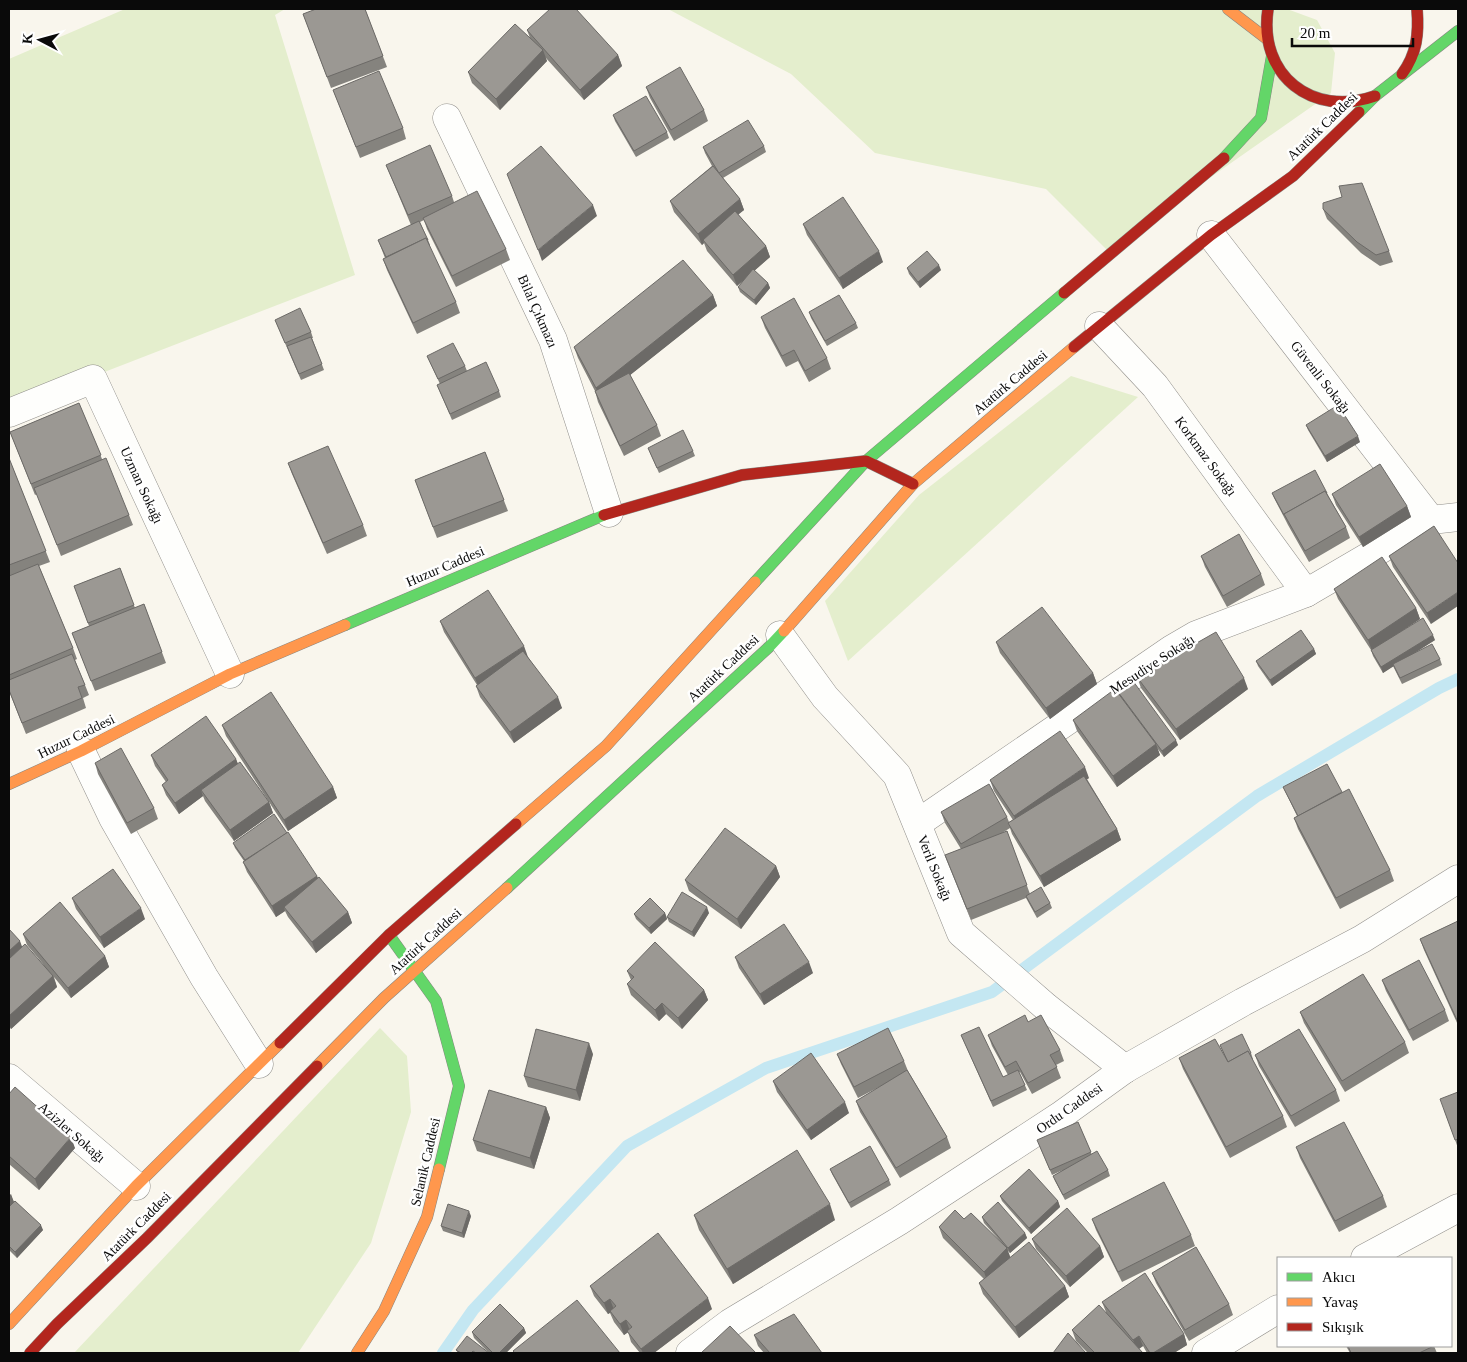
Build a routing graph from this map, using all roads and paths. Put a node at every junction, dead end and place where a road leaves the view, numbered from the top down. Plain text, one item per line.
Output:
1 (1228, 9) edge
2 (1268, 9) edge
3 (1417, 9) edge
4 (1458, 31) edge
5 (1267, 39) junction
6 (1272, 56) junction
7 (1392, 84) junction
8 (1375, 96) junction
9 (447, 118) dead end
10 (1211, 235) junction
11 (1099, 326) junction
12 (9, 413) edge
13 (866, 461) junction
14 (913, 484) junction
15 (609, 513) junction
16 (1458, 517) edge
17 (1431, 520) junction
18 (1306, 593) junction
19 (780, 635) junction
20 (230, 674) junction
21 (81, 751) junction
22 (9, 784) edge
23 (918, 823) junction
24 (1458, 879) edge
25 (390, 935) junction
26 (416, 970) junction
27 (259, 1064) junction
28 (1125, 1069) junction
29 (9, 1078) edge
30 (136, 1186) junction
31 (1458, 1208) edge
32 (1366, 1257) edge
33 (1277, 1310) edge
34 (9, 1324) edge
35 (30, 1353) edge
36 (357, 1353) edge
37 (690, 1353) edge
38 (1206, 1353) edge

1 - 5 main road
2 - 5 main road
3 - 7 main road
4 - 7 main road, Atatürk Caddesi
5 - 6 main road
6 - 8 main road
6 - 13 main road, Atatürk Caddesi
7 - 8 main road, Atatürk Caddesi
8 - 10 main road, Atatürk Caddesi
9 - 15 street, Bilal Çıkmazı
10 - 11 main road, Atatürk Caddesi
10 - 17 street, Güvenli Sokağı
11 - 14 main road, Atatürk Caddesi
11 - 18 street, Korkmaz Sokağı
12 - 20 street, Uzman Sokağı
13 - 14 main road
13 - 15 main road, Huzur Caddesi
13 - 25 main road, Atatürk Caddesi
14 - 19 main road, Atatürk Caddesi
15 - 20 main road, Huzur Caddesi
16 - 17 street, Mesudiye Sokağı
17 - 18 street, Mesudiye Sokağı
18 - 23 street, Mesudiye Sokağı
19 - 23 street, Veril Sokağı
19 - 26 main road, Atatürk Caddesi
20 - 21 main road, Huzur Caddesi
21 - 22 main road, Huzur Caddesi
21 - 27 street
23 - 28 street, Veril Sokağı
24 - 28 street, Ordu Caddesi
25 - 26 main road, Selanik Caddesi
25 - 27 main road, Atatürk Caddesi
26 - 35 main road, Atatürk Caddesi
26 - 36 main road, Selanik Caddesi
27 - 30 main road, Atatürk Caddesi
28 - 37 street, Ordu Caddesi
29 - 30 street, Azizler Sokağı
30 - 34 main road, Atatürk Caddesi
31 - 32 street
33 - 38 street

